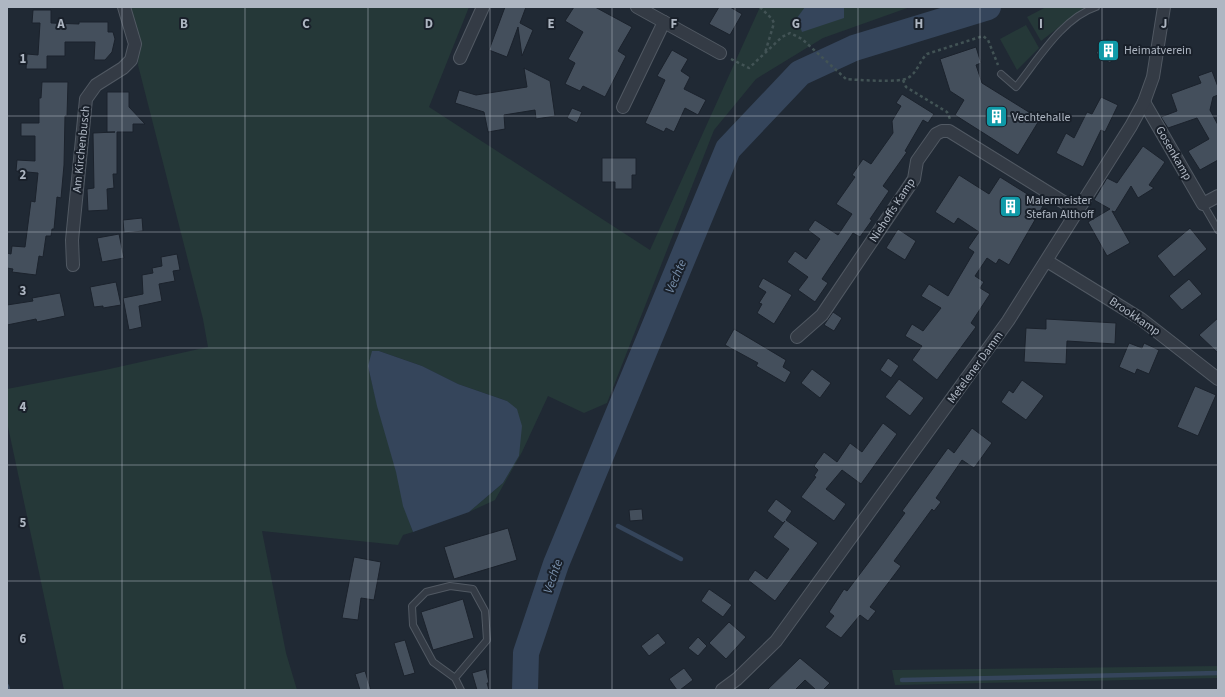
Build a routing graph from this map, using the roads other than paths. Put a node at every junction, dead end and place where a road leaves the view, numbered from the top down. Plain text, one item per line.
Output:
1 (124, 7) edge
2 (483, 7) edge
3 (637, 7) edge
4 (1096, 7) edge
5 (1164, 7) edge
6 (664, 22) junction
7 (720, 53) road end
8 (460, 58) dead end
9 (1001, 74) road end
10 (1144, 102) junction
11 (623, 107) dead end
12 (1218, 196) edge
13 (1203, 204) junction
14 (1078, 211) junction
15 (1218, 230) edge
16 (1047, 261) junction
17 (73, 265) dead end
18 (797, 337) dead end
19 (1218, 379) edge
20 (455, 678) junction
21 (461, 690) edge
22 (722, 690) edge

1 - 17 street, Am Kirchenbusch
2 - 8 street
3 - 6 street
4 - 9 lane
5 - 10 street, Metelener Damm
6 - 7 street
6 - 11 street
10 - 13 street, Gosenkamp
10 - 14 street, Metelener Damm
12 - 13 street
13 - 15 lane, Gosenkamp
14 - 16 street, Metelener Damm
14 - 18 street, Niehoffs Kamp
16 - 19 street, Brookkamp
16 - 22 street, Metelener Damm
20 - 20 lane
20 - 21 lane

